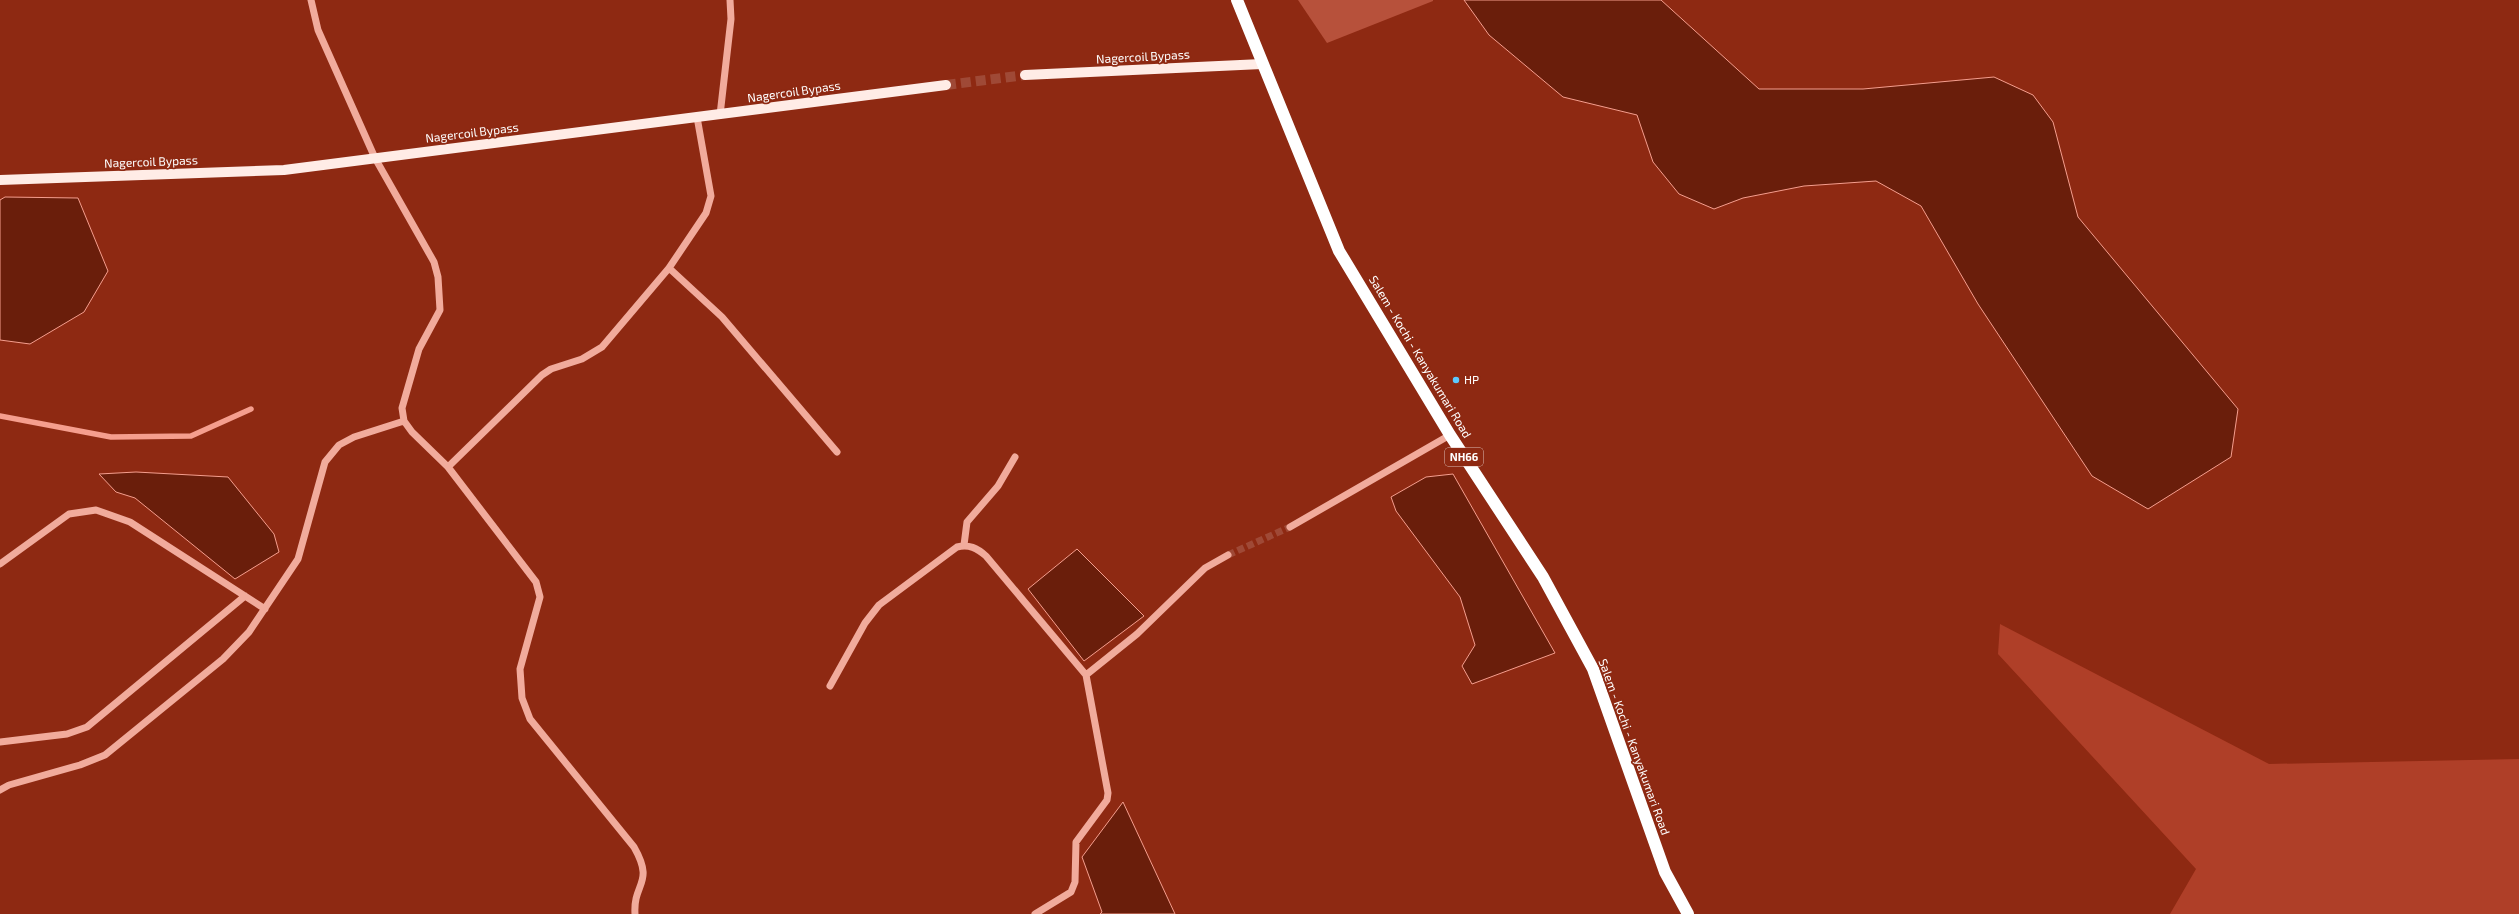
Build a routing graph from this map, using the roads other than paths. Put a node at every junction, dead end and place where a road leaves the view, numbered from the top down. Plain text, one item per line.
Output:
1 (311, 0) edge
2 (730, 0) edge
3 (1236, 0) edge
4 (1262, 64) junction
5 (1025, 75) tunnel mouth
6 (946, 85) tunnel mouth
7 (720, 115) junction
8 (697, 117) junction
9 (376, 158) junction
10 (0, 180) edge
11 (669, 268) junction
12 (404, 421) junction
13 (1450, 435) junction
14 (837, 452) dead end
15 (1015, 457) dead end
16 (448, 467) junction
17 (1290, 527) tunnel mouth
18 (964, 546) junction
19 (1228, 555) tunnel mouth
20 (0, 564) edge
21 (245, 596) junction
22 (265, 609) junction
23 (1086, 675) junction
24 (830, 686) dead end
25 (0, 742) edge
26 (0, 790) edge
27 (635, 914) edge
28 (1035, 914) edge
29 (1688, 914) edge

1 - 9 street
2 - 7 street
3 - 4 highway, Salem - Kochi - Kanyakumari Road / NH66
4 - 5 main road, Nagercoil Bypass
4 - 13 highway, Salem - Kochi - Kanyakumari Road / NH66
6 - 7 main road, Nagercoil Bypass
7 - 8 main road, Nagercoil Bypass
8 - 9 main road, Nagercoil Bypass
8 - 11 street
9 - 10 main road, Nagercoil Bypass
9 - 12 street
11 - 14 street
11 - 16 street
12 - 16 street
12 - 22 street
13 - 17 street
13 - 29 highway, Salem - Kochi - Kanyakumari Road / NH66
15 - 18 street
16 - 27 street
18 - 23 street
18 - 24 street
19 - 23 street
20 - 21 street
21 - 22 street
21 - 25 street
22 - 26 street
23 - 28 street

